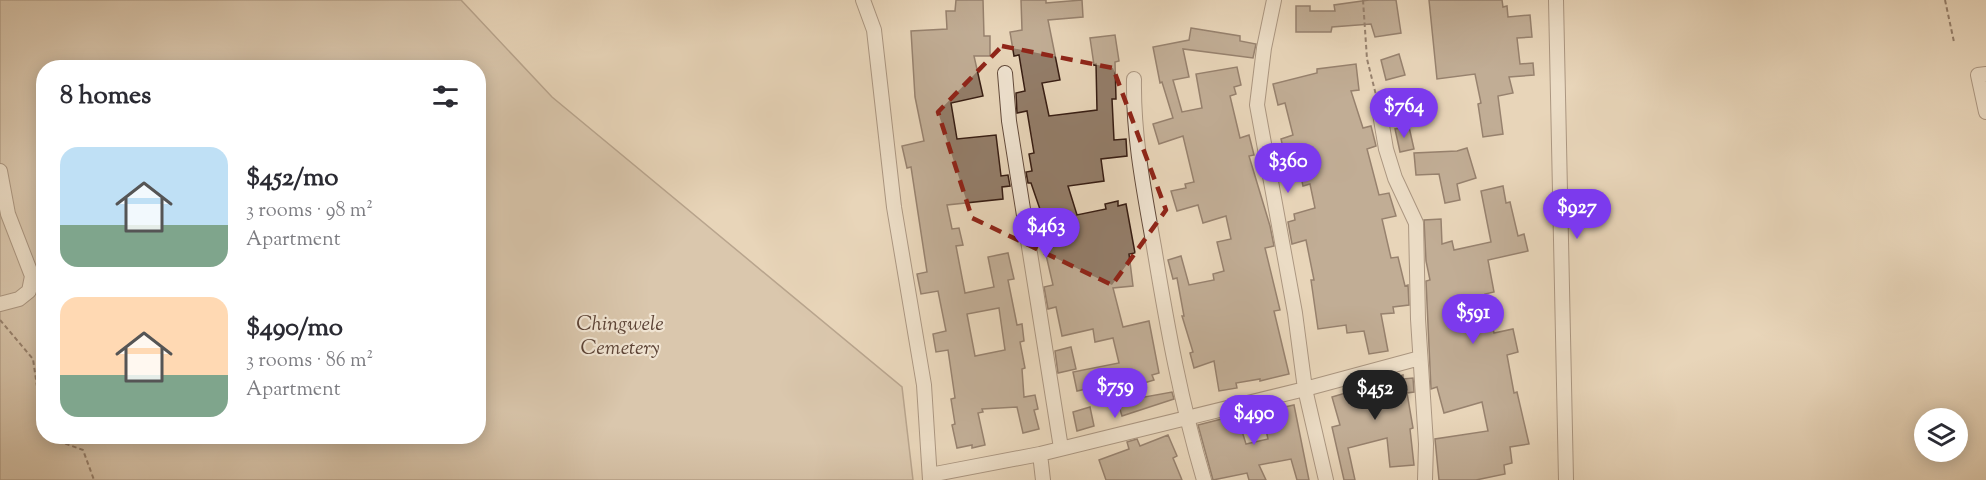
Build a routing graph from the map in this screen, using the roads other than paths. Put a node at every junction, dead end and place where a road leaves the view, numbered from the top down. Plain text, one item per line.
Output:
1 (863, 0) edge
2 (1274, 0) edge
3 (1556, 0) edge
4 (1005, 73) dead end
5 (1986, 74) edge
6 (1134, 79) dead end
7 (1379, 108) road end
8 (1986, 112) edge
9 (0, 171) edge
10 (0, 304) edge
11 (1420, 357) junction
12 (1305, 389) junction
13 (1185, 417) junction
14 (1060, 448) junction
15 (1040, 454) junction
16 (930, 477) edge
17 (1044, 480) edge
18 (1204, 480) edge
19 (1326, 480) edge
20 (1425, 480) edge
21 (1566, 480) edge

1 - 16 street
2 - 12 street
3 - 21 street
4 - 14 street
5 - 8 street
6 - 13 street
7 - 11 street
9 - 10 street
11 - 12 street
11 - 20 street
12 - 13 street
12 - 19 street
13 - 14 street
13 - 18 street
14 - 15 street
15 - 16 street
15 - 17 street

